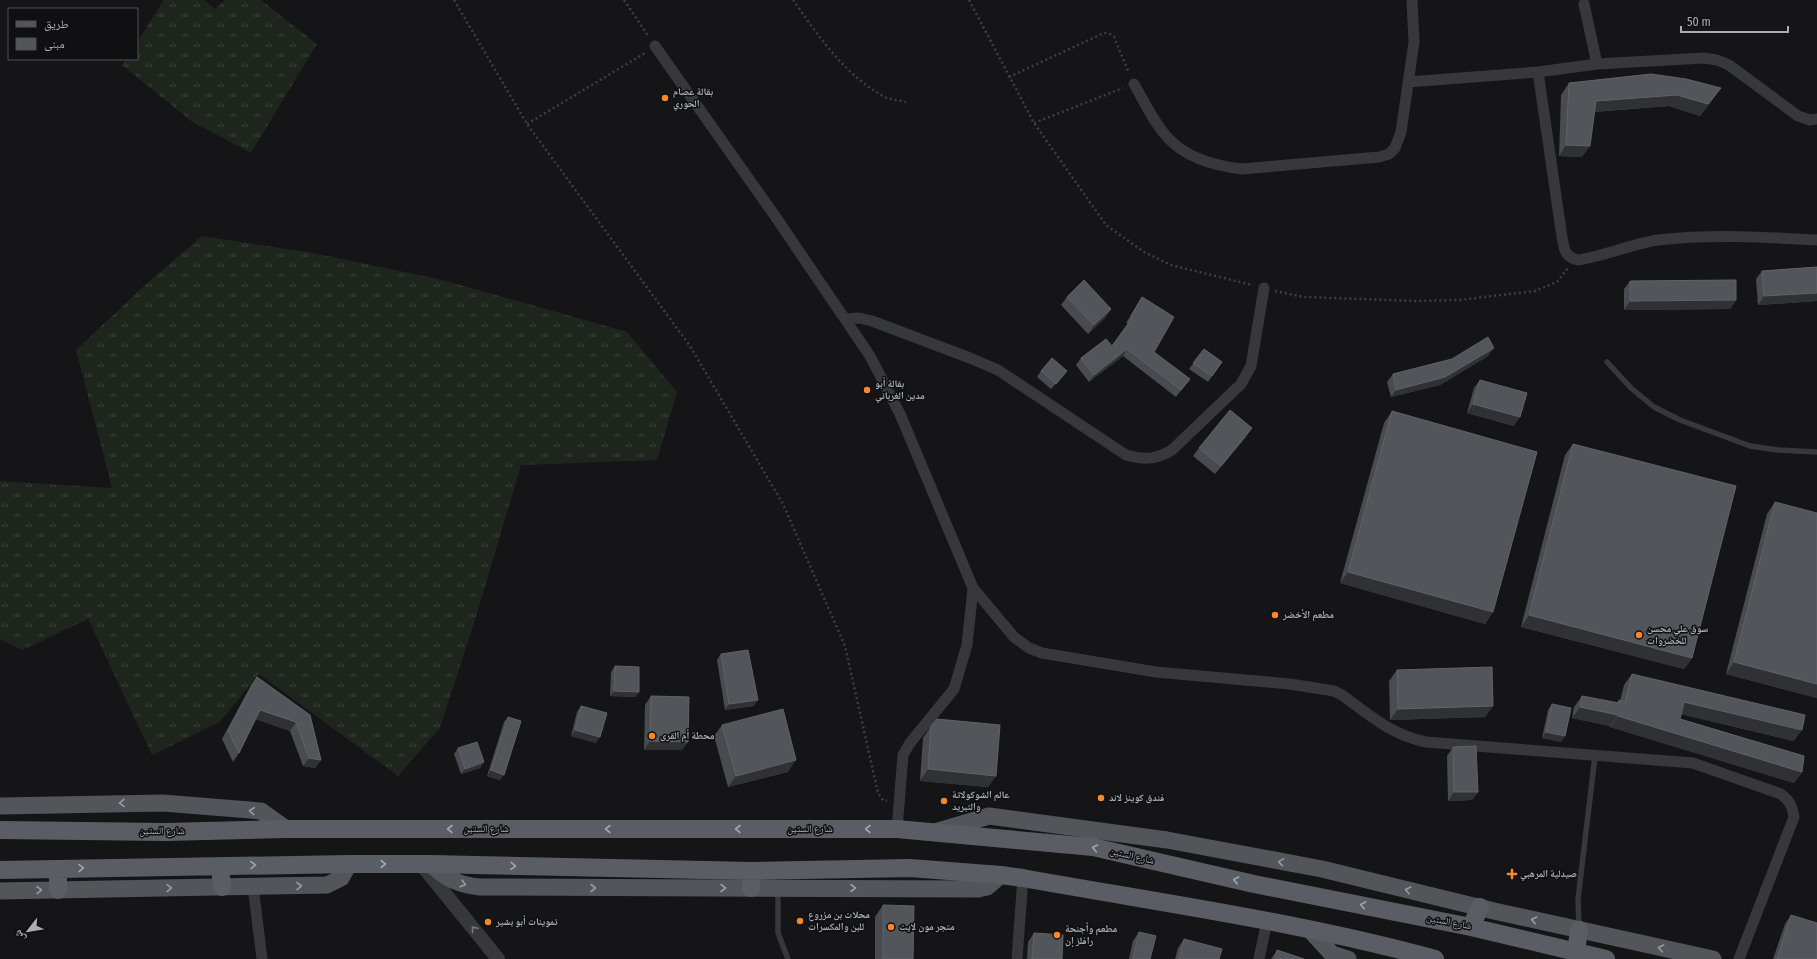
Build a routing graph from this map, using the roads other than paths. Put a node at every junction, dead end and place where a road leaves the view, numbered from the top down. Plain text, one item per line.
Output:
1 (1412, 0) edge
2 (1595, 0) edge
3 (1583, 2) edge
4 (655, 46) road end
5 (1597, 64) junction
6 (1538, 72) junction
7 (1408, 82) junction
8 (1134, 84) road end
9 (1817, 119) edge
10 (1817, 240) edge
11 (1264, 288) road end
12 (845, 319) junction
13 (1607, 362) dead end
14 (1817, 452) edge
15 (973, 588) junction
16 (1595, 756) junction
17 (0, 806) edge
18 (286, 828) junction
19 (897, 829) junction
20 (0, 830) edge
21 (935, 832) junction
22 (349, 864) junction
23 (426, 864) junction
24 (220, 866) junction
25 (58, 869) junction
26 (0, 870) edge
27 (1001, 875) junction
28 (1023, 878) junction
29 (751, 879) junction
30 (253, 886) junction
31 (222, 887) junction
32 (778, 888) junction
33 (58, 890) junction
34 (0, 891) edge
35 (1480, 907) junction
36 (1267, 921) junction
37 (1471, 927) junction
38 (1310, 930) junction
39 (1579, 930) junction
40 (1576, 952) junction
41 (262, 959) edge
42 (498, 959) edge
43 (788, 959) edge
44 (1017, 959) edge
45 (1258, 959) edge
46 (1348, 959) edge
47 (1435, 959) edge
48 (1606, 959) edge
49 (1713, 959) edge
50 (1739, 959) edge

1 - 7 street
2 - 3 street
3 - 5 street
4 - 12 street
5 - 6 street
5 - 9 street
6 - 7 street
6 - 10 street
7 - 8 street
11 - 12 street
12 - 15 street
13 - 14 lane
15 - 16 street
15 - 19 street
16 - 39 lane
16 - 50 street
18 -> 17 main road
19 -> 18 highway, شارع الستين
18 - 20 highway, شارع الستين
19 - 21 highway, شارع الستين
35 -> 21 main road
37 -> 21 highway, شارع الستين
22 -> 23 highway
24 -> 22 highway
30 -> 22 main road
23 -> 29 highway
42 -> 23 street
25 -> 24 highway
24 - 31 highway
25 - 26 highway
25 - 33 highway
27 - 28 highway
27 - 29 highway
32 -> 27 main road
28 - 36 highway
28 - 44 street
29 - 32 main road
30 - 31 main road
30 - 41 street
33 -> 31 main road
32 - 43 lane
34 -> 33 main road
35 - 37 highway
39 -> 35 main road
36 - 38 highway
36 - 45 street
37 - 40 highway, شارع الستين
38 - 46 main road
38 - 47 highway
39 - 40 highway
49 -> 39 main road
40 - 48 highway, شارع الستين

